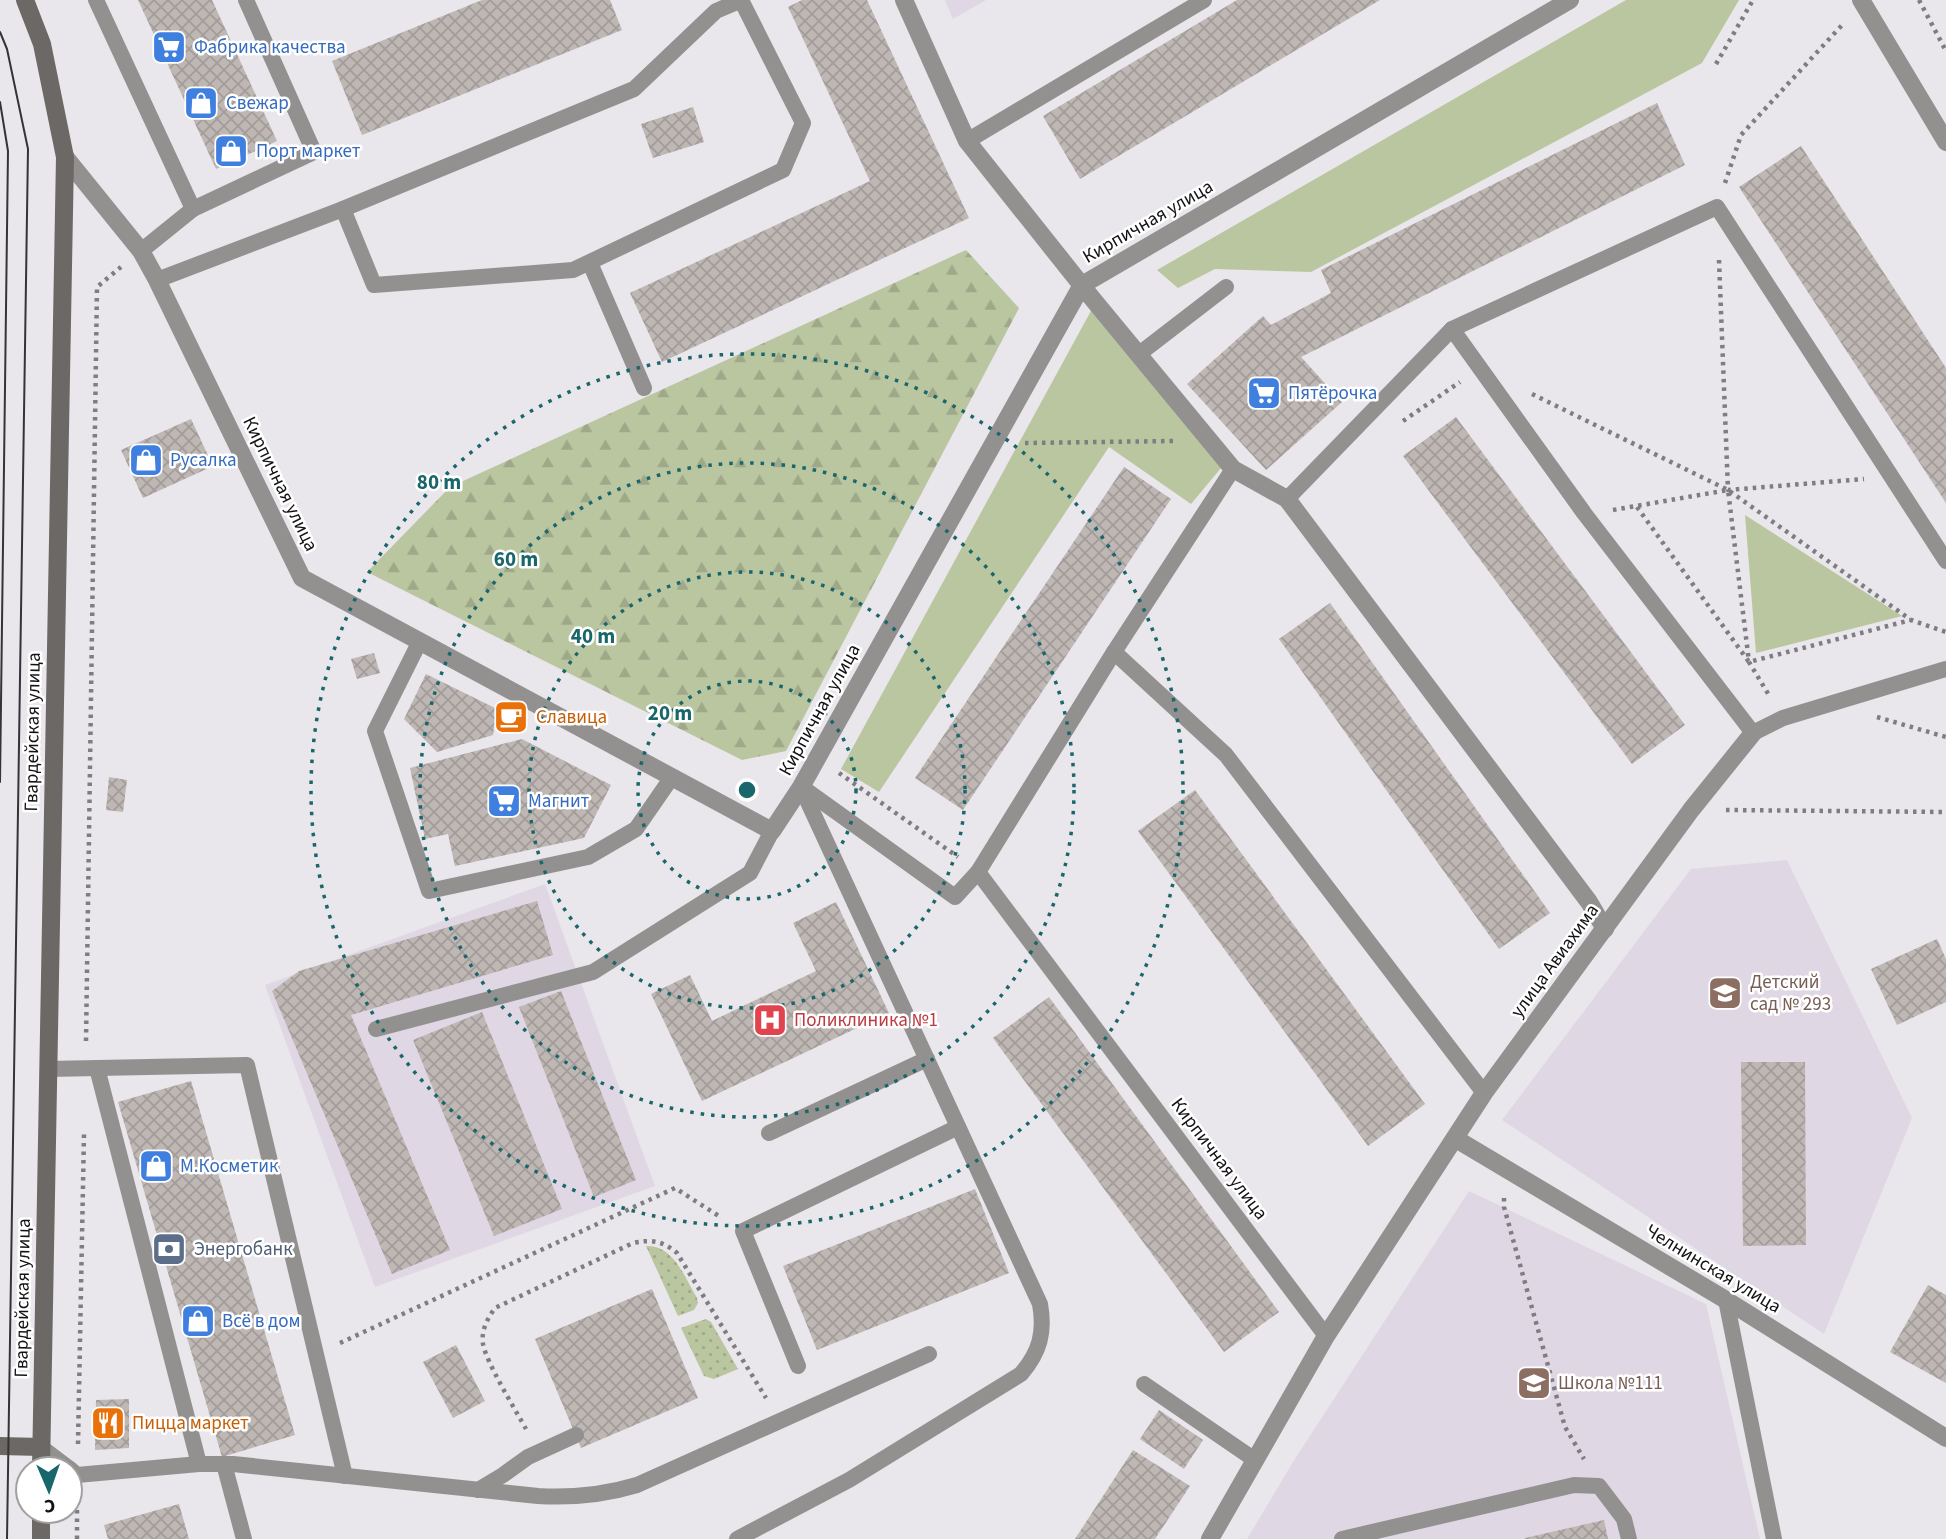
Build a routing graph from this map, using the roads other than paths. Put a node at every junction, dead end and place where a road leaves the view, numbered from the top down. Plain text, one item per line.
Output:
1 (26, 0) edge
2 (96, 0) edge
3 (246, 0) edge
4 (742, 0) edge
5 (904, 0) edge
6 (1204, 0) edge
7 (1570, 0) edge
8 (1862, 2) edge
9 (713, 6) edge
10 (967, 141) junction
11 (1946, 142) edge
12 (65, 157) junction
13 (193, 209) junction
14 (342, 209) junction
15 (141, 251) junction
16 (590, 263) junction
17 (158, 279) junction
18 (1082, 285) junction
19 (1226, 286) dead end
20 (1452, 329) junction
21 (1139, 354) junction
22 (644, 388) dead end
23 (1233, 468) junction
24 (1287, 499) junction
25 (1946, 561) edge
26 (420, 641) junction
27 (1114, 652) junction
28 (1946, 669) edge
29 (1754, 733) junction
30 (672, 777) junction
31 (802, 787) junction
32 (772, 831) junction
33 (978, 872) junction
34 (1605, 929) junction
35 (376, 1029) dead end
36 (927, 1059) junction
37 (91, 1067) junction
38 (48, 1069) junction
39 (1484, 1093) junction
40 (958, 1127) junction
41 (769, 1133) dead end
42 (1456, 1139) junction
43 (1726, 1300) junction
44 (1326, 1336) junction
45 (929, 1354) dead end
46 (798, 1366) dead end
47 (1144, 1384) dead end
48 (576, 1435) dead end
49 (1946, 1438) edge
50 (0, 1446) edge
51 (41, 1447) junction
52 (41, 1455) edge
53 (51, 1455) edge
54 (1255, 1460) junction
55 (200, 1464) junction
56 (225, 1464) junction
57 (84, 1470) edge
58 (345, 1476) junction
59 (478, 1490) junction
60 (244, 1539) edge
61 (737, 1539) edge
62 (1210, 1539) edge
63 (1342, 1539) edge
64 (1629, 1539) edge
65 (1774, 1539) edge

1 - 12 main road, Гвардейская улица
2 - 13 lane
3 - 13 lane
4 - 9 lane
4 - 16 lane
5 - 10 street
6 - 10 lane
7 - 18 street, Кирпичная улица
8 - 11 street
9 - 14 lane
10 - 18 street
12 - 15 street, Кирпичная улица
12 - 38 main road, Гвардейская улица
13 - 15 lane
14 - 16 lane
14 - 17 lane
15 - 17 street, Кирпичная улица
16 - 22 lane
17 - 26 street, Кирпичная улица
18 - 21 street
18 - 31 street, Кирпичная улица
19 - 21 lane
20 - 24 lane
20 - 25 lane
20 - 29 lane
21 - 23 street
23 - 24 street
23 - 27 lane
24 - 34 street
26 - 30 street, Кирпичная улица
26 - 30 lane
27 - 33 lane
27 - 39 lane
28 - 29 lane
29 - 34 street, улица Авиахима
30 - 32 street, Кирпичная улица
31 - 32 street, Кирпичная улица
31 - 33 lane
31 - 36 lane
32 - 35 lane
33 - 44 lane, Кирпичная улица
34 - 39 street, улица Авиахима
36 - 40 lane
36 - 41 lane
37 - 38 lane
37 - 55 lane
37 - 58 lane
38 - 51 main road, Гвардейская улица
39 - 42 street, улица Авиахима
40 - 46 lane
40 - 61 lane
42 - 43 street, Челнинская улица
42 - 44 street
43 - 49 street, Челнинская улица
43 - 65 lane
44 - 54 street
45 - 59 lane
47 - 54 lane
48 - 59 lane
50 - 51 main road
51 - 52 main road, Гвардейская улица
51 - 53 lane
54 - 62 street
55 - 56 lane
55 - 57 lane
56 - 58 lane
56 - 60 lane
58 - 59 lane
63 - 64 lane

